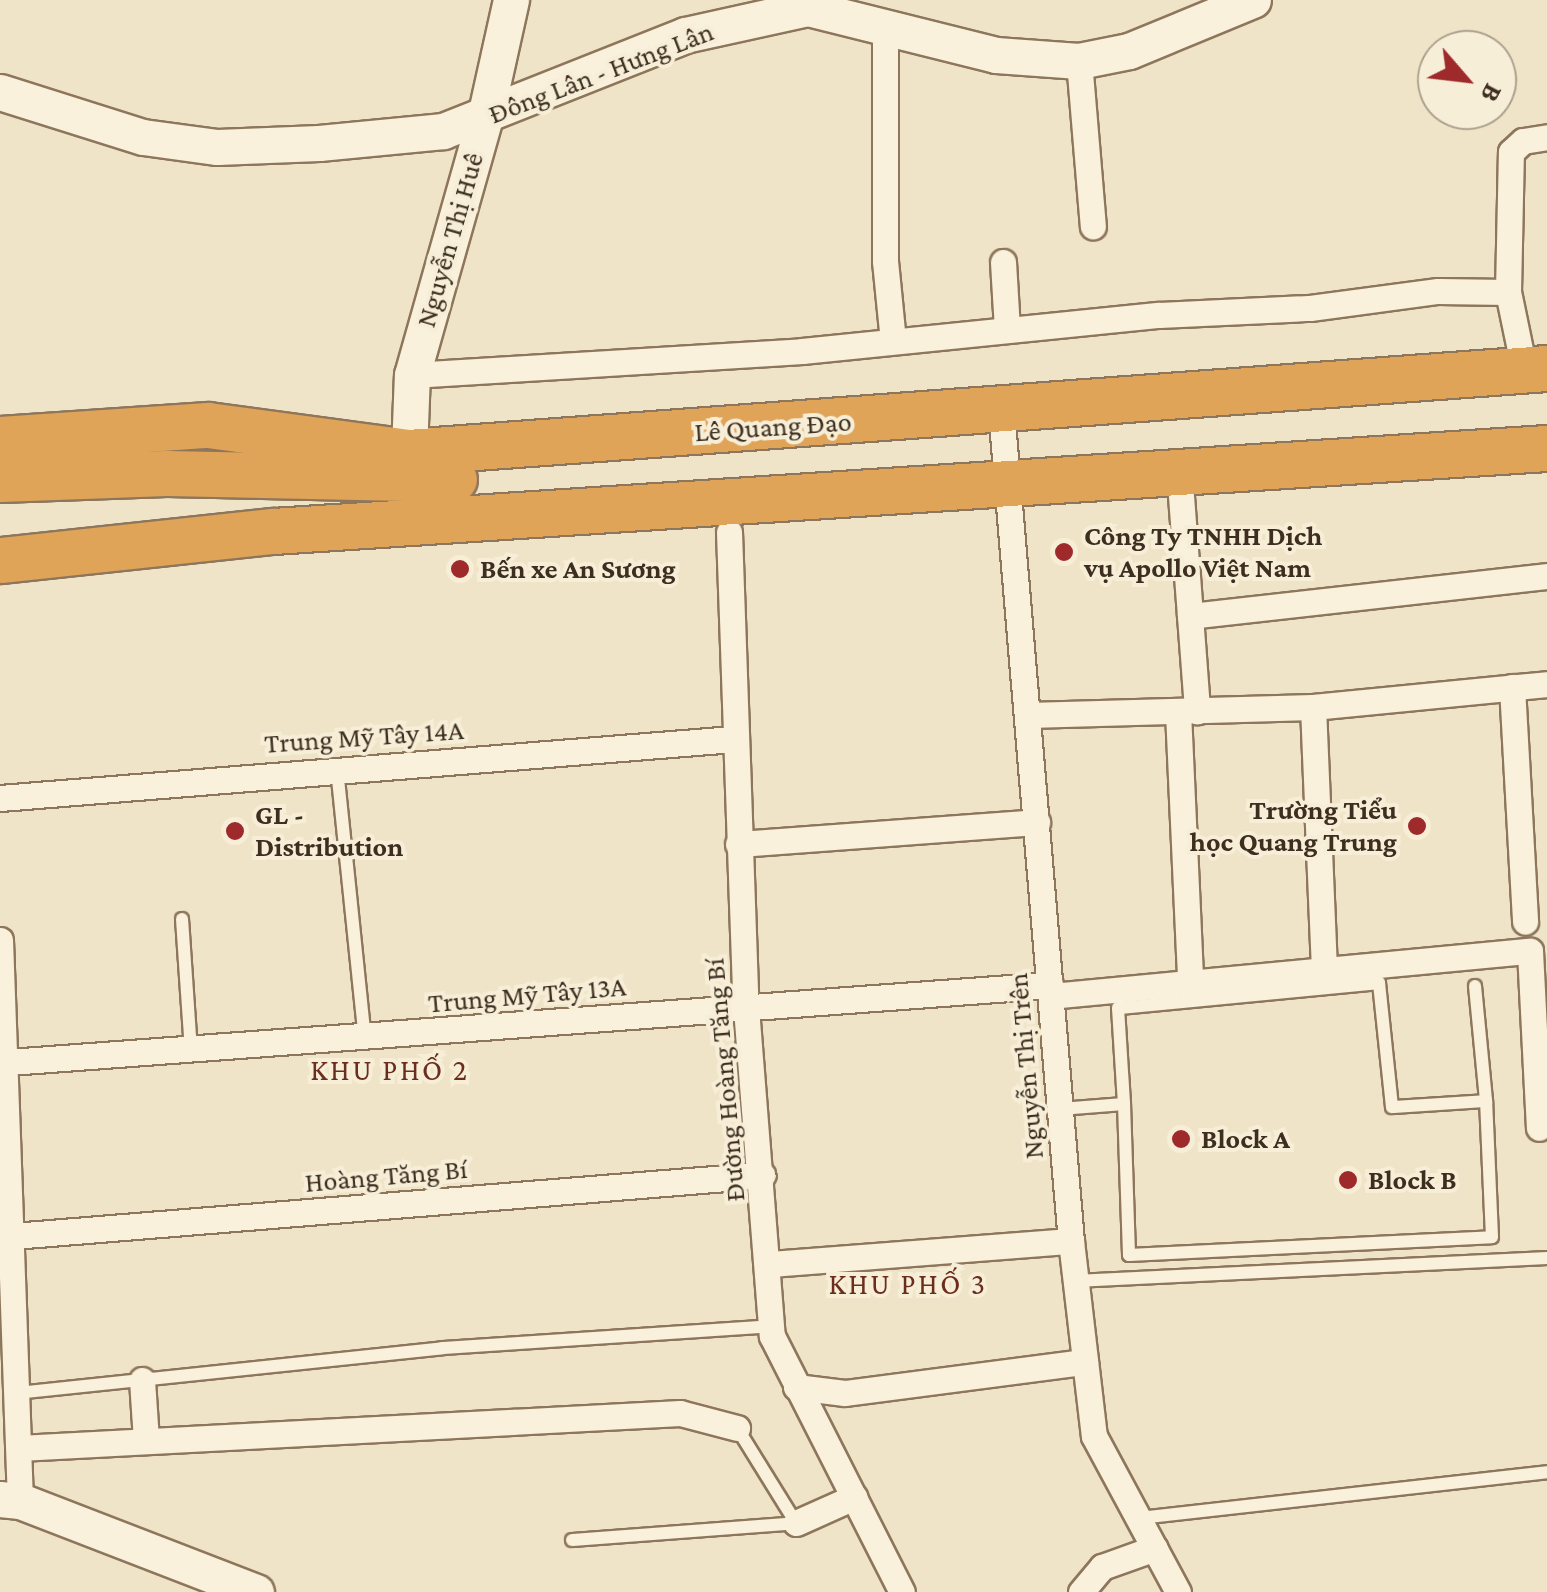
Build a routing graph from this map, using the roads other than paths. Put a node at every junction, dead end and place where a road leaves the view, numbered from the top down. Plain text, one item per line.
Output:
1 (510, 0) edge
2 (1235, 4) edge
3 (886, 25) junction
4 (1078, 61) junction
5 (0, 92) edge
6 (485, 117) junction
7 (1547, 137) edge
8 (1093, 226) dead end
9 (1003, 262) dead end
10 (1508, 292) junction
11 (1006, 330) junction
12 (893, 341) junction
13 (412, 374) junction
14 (1539, 376) edge
15 (1002, 420) junction
16 (103, 432) junction
17 (0, 439) edge
18 (1547, 448) edge
19 (408, 468) junction
20 (1547, 470) edge
21 (198, 473) junction
22 (0, 479) edge
23 (1181, 496) junction
24 (1009, 499) junction
25 (817, 513) junction
26 (273, 531) junction
27 (728, 532) junction
28 (0, 537) edge
29 (0, 560) edge
30 (1547, 576) edge
31 (0, 582) edge
32 (1190, 616) junction
33 (1547, 684) edge
34 (1512, 688) junction
35 (1313, 707) junction
36 (1187, 711) junction
37 (1028, 714) junction
38 (733, 739) junction
39 (337, 769) junction
40 (0, 798) edge
41 (1036, 822) junction
42 (738, 844) junction
43 (182, 919) dead end
44 (1525, 922) dead end
45 (0, 940) edge
46 (1538, 951) edge
47 (1324, 968) junction
48 (1190, 980) junction
49 (1475, 986) dead end
50 (1050, 991) junction
51 (746, 1008) junction
52 (364, 1038) junction
53 (191, 1052) junction
54 (9, 1062) junction
55 (1486, 1100) junction
56 (1124, 1104) junction
57 (1060, 1109) junction
58 (1539, 1128) dead end
59 (764, 1175) junction
60 (13, 1236) junction
61 (1071, 1241) junction
62 (1547, 1258) edge
63 (770, 1264) junction
64 (1075, 1281) junction
65 (772, 1326) junction
66 (1085, 1362) junction
67 (142, 1380) junction
68 (796, 1387) junction
69 (17, 1393) junction
70 (737, 1428) joint
71 (146, 1442) junction
72 (19, 1448) junction
73 (1547, 1472) edge
74 (854, 1497) junction
75 (10, 1500) edge
76 (1136, 1518) junction
77 (796, 1523) junction
78 (572, 1540) dead end
79 (1154, 1548) junction
80 (256, 1592) edge
81 (902, 1592) edge
82 (1080, 1592) edge
83 (1178, 1592) edge

1 - 6 street, Nguyễn Thị Huê
2 - 4 street, Đông Lân - Hưng Lân
3 - 4 street, Đông Lân - Hưng Lân
3 - 6 street, Đông Lân - Hưng Lân
3 - 12 street
4 - 8 street
5 - 6 street, Đông Lân - Hưng Lân
6 - 13 street, Nguyễn Thị Huê
7 - 10 street
9 - 11 street
10 - 11 street
10 - 14 street
11 - 12 street
12 - 13 street
13 - 19 street, Nguyễn Thị Huê
14 - 15 highway, Lê Quang Đạo
15 - 19 highway, Lê Quang Đạo
15 - 24 street, Nguyễn Thị Trên
16 - 17 highway, Lê Quang Đạo
16 - 19 highway, Lê Quang Đạo
16 - 21 highway
18 - 24 highway
19 - 21 highway, Lê Quang Đạo
20 - 23 highway
21 - 22 highway, Lê Quang Đạo
23 - 24 highway
23 - 32 street
24 - 25 highway
24 - 37 street, Nguyễn Thị Trên
25 - 26 highway
25 - 27 highway
26 - 28 highway
26 - 29 highway
27 - 31 highway
27 - 38 street, Đường Hoàng Tăng Bí
30 - 32 street
32 - 36 street
33 - 34 street
34 - 35 street
34 - 44 street
35 - 36 street
35 - 47 street
36 - 37 street
36 - 48 street
37 - 41 street, Nguyễn Thị Trên
38 - 39 street, Trung Mỹ Tây 14A
38 - 42 street, Đường Hoàng Tăng Bí
39 - 40 street, Trung Mỹ Tây 14A
39 - 52 lane
41 - 42 street
41 - 50 street, Nguyễn Thị Trên
42 - 51 street, Đường Hoàng Tăng Bí
43 - 53 lane
45 - 54 street
46 - 47 street, Trung Mỹ Tây 13A
46 - 58 street
47 - 48 street, Trung Mỹ Tây 13A
48 - 50 street, Trung Mỹ Tây 13A
49 - 55 lane
50 - 51 street, Trung Mỹ Tây 13A
50 - 57 street, Nguyễn Thị Trên
51 - 52 street, Trung Mỹ Tây 13A
51 - 59 street, Đường Hoàng Tăng Bí
52 - 53 street, Trung Mỹ Tây 13A
53 - 54 street, Trung Mỹ Tây 13A
54 - 60 street
55 - 56 lane
55 - 56 lane
56 - 57 lane
57 - 61 street, Nguyễn Thị Trên
59 - 60 street, Hoàng Tăng Bí
59 - 63 street, Đường Hoàng Tăng Bí
60 - 69 street
61 - 63 street
61 - 64 street, Nguyễn Thị Trên
62 - 64 lane
63 - 65 street, Đường Hoàng Tăng Bí
64 - 66 street, Nguyễn Thị Trên
65 - 67 lane
65 - 68 street, Đường Hoàng Tăng Bí
66 - 68 street
66 - 76 street, Nguyễn Thị Trên
67 - 69 lane
67 - 71 street
68 - 74 street, Đường Hoàng Tăng Bí
69 - 72 street
70 - 71 street
70 - 77 lane
71 - 72 street
72 - 75 street
73 - 76 lane
74 - 77 street
74 - 81 street, Đường Hoàng Tăng Bí
75 - 80 street
76 - 79 street, Nguyễn Thị Trên
77 - 78 lane
79 - 82 street
79 - 83 street, Nguyễn Thị Trên

